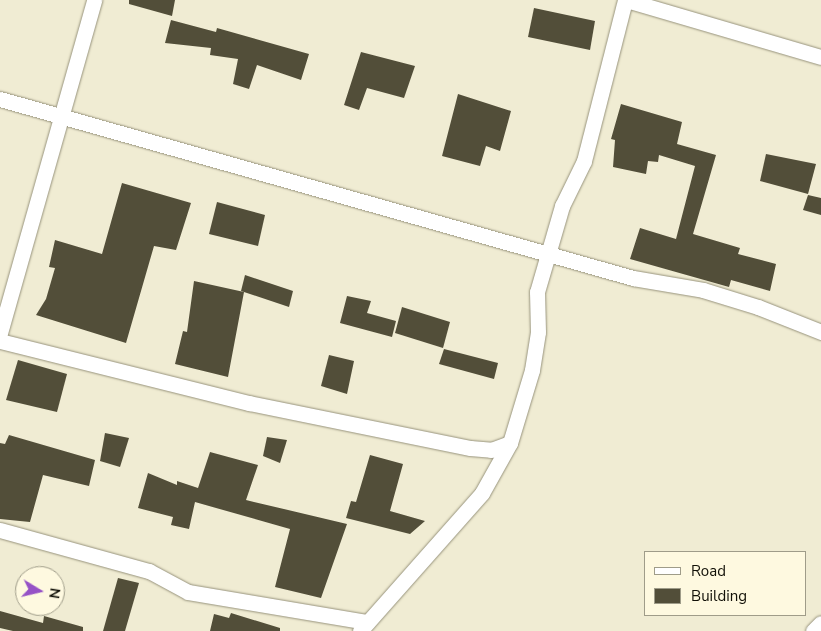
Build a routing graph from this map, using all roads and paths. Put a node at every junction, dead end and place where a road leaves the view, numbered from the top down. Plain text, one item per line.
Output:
1 (94, 0) edge
2 (626, 0) edge
3 (821, 57) edge
4 (0, 99) edge
5 (63, 117) junction
6 (550, 252) junction
7 (821, 332) edge
8 (0, 333) edge
9 (0, 341) edge
10 (510, 443) junction
11 (0, 530) edge
12 (821, 624) edge
13 (364, 626) edge
14 (813, 631) edge

1 - 5 street
2 - 3 street
2 - 6 street
4 - 5 street
5 - 6 street
5 - 8 street
6 - 7 street
6 - 10 street
9 - 10 street
10 - 13 street
11 - 13 street
12 - 14 street

